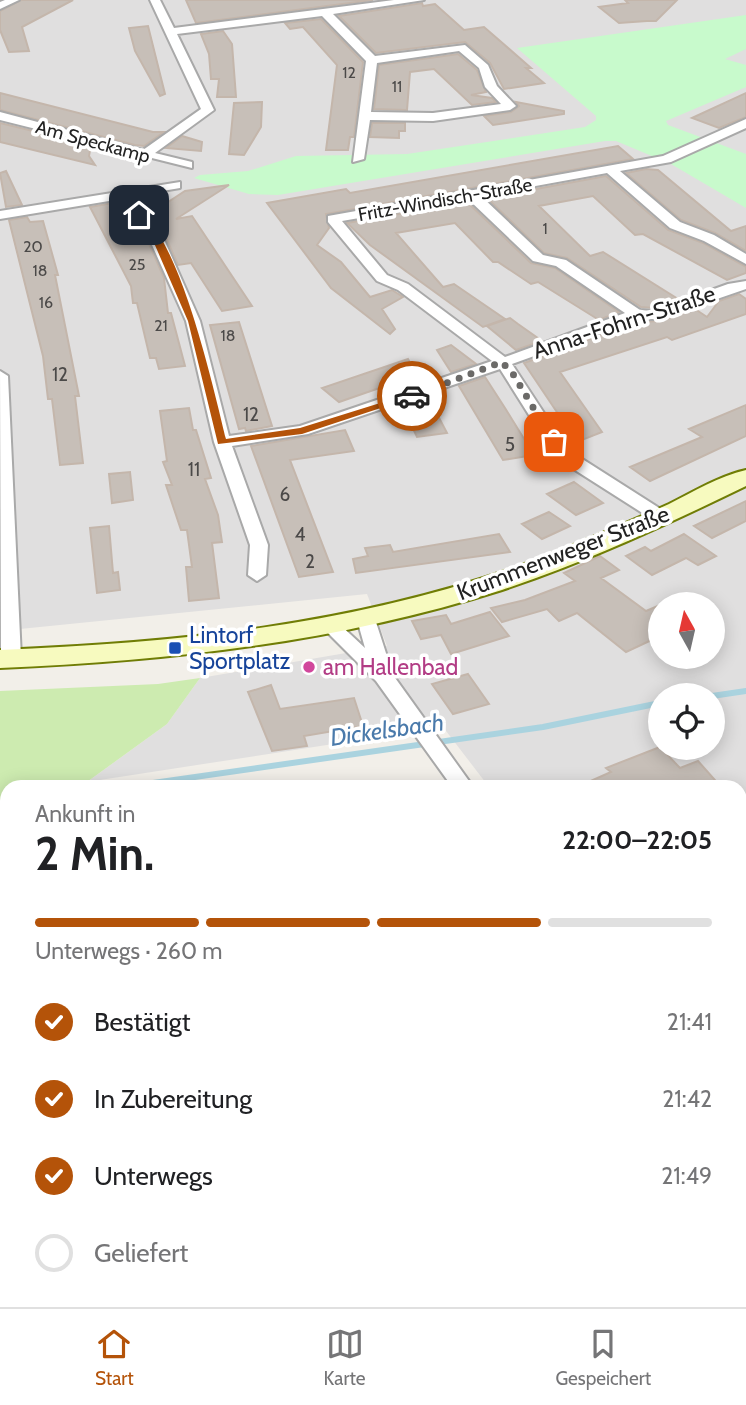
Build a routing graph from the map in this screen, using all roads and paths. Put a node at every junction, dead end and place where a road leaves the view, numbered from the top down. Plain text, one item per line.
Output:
1 (14, 0) edge
2 (155, 0) edge
3 (419, 0) edge
4 (0, 6) edge
5 (325, 12) junction
6 (170, 32) junction
7 (372, 60) junction
8 (0, 116) edge
9 (366, 116) junction
10 (746, 123) edge
11 (145, 154) junction
12 (358, 159) dead end
13 (187, 165) dead end
14 (611, 170) junction
15 (175, 185) dead end
16 (124, 194) junction
17 (471, 194) junction
18 (0, 215) edge
19 (746, 260) edge
20 (746, 285) edge
21 (636, 314) junction
22 (502, 362) junction
23 (0, 376) edge
24 (222, 442) junction
25 (746, 477) edge
26 (661, 517) junction
27 (257, 575) dead end
28 (365, 616) junction
29 (328, 624) junction
30 (5, 658) edge
31 (383, 676) junction
32 (458, 780) edge

1 - 4 street
2 - 6 street
3 - 5 street
5 - 6 street
5 - 7 street
6 - 11 street
7 - 9 street
7 - 9 street
8 - 11 street, Am Speckamp
9 - 12 street
10 - 14 street, Fritz-Windisch-Straße
11 - 13 street, Am Speckamp
14 - 17 street, Fritz-Windisch-Straße
14 - 19 street
15 - 16 street
16 - 18 street
16 - 24 street
17 - 21 street
17 - 22 street, Fritz-Windisch-Straße
20 - 21 street, Anna-Fohrn-Straße
21 - 22 street, Anna-Fohrn-Straße
22 - 24 street, Anna-Fohrn-Straße
22 - 26 street, Fritz-Windisch-Straße
23 - 30 street
24 - 27 street
25 - 26 main road, Krummenweger Straße
26 - 28 main road, Krummenweger Straße
28 - 29 main road, Krummenweger Straße
28 - 31 street
29 - 30 main road, Krummenweger Straße
29 - 31 street
31 - 32 street

